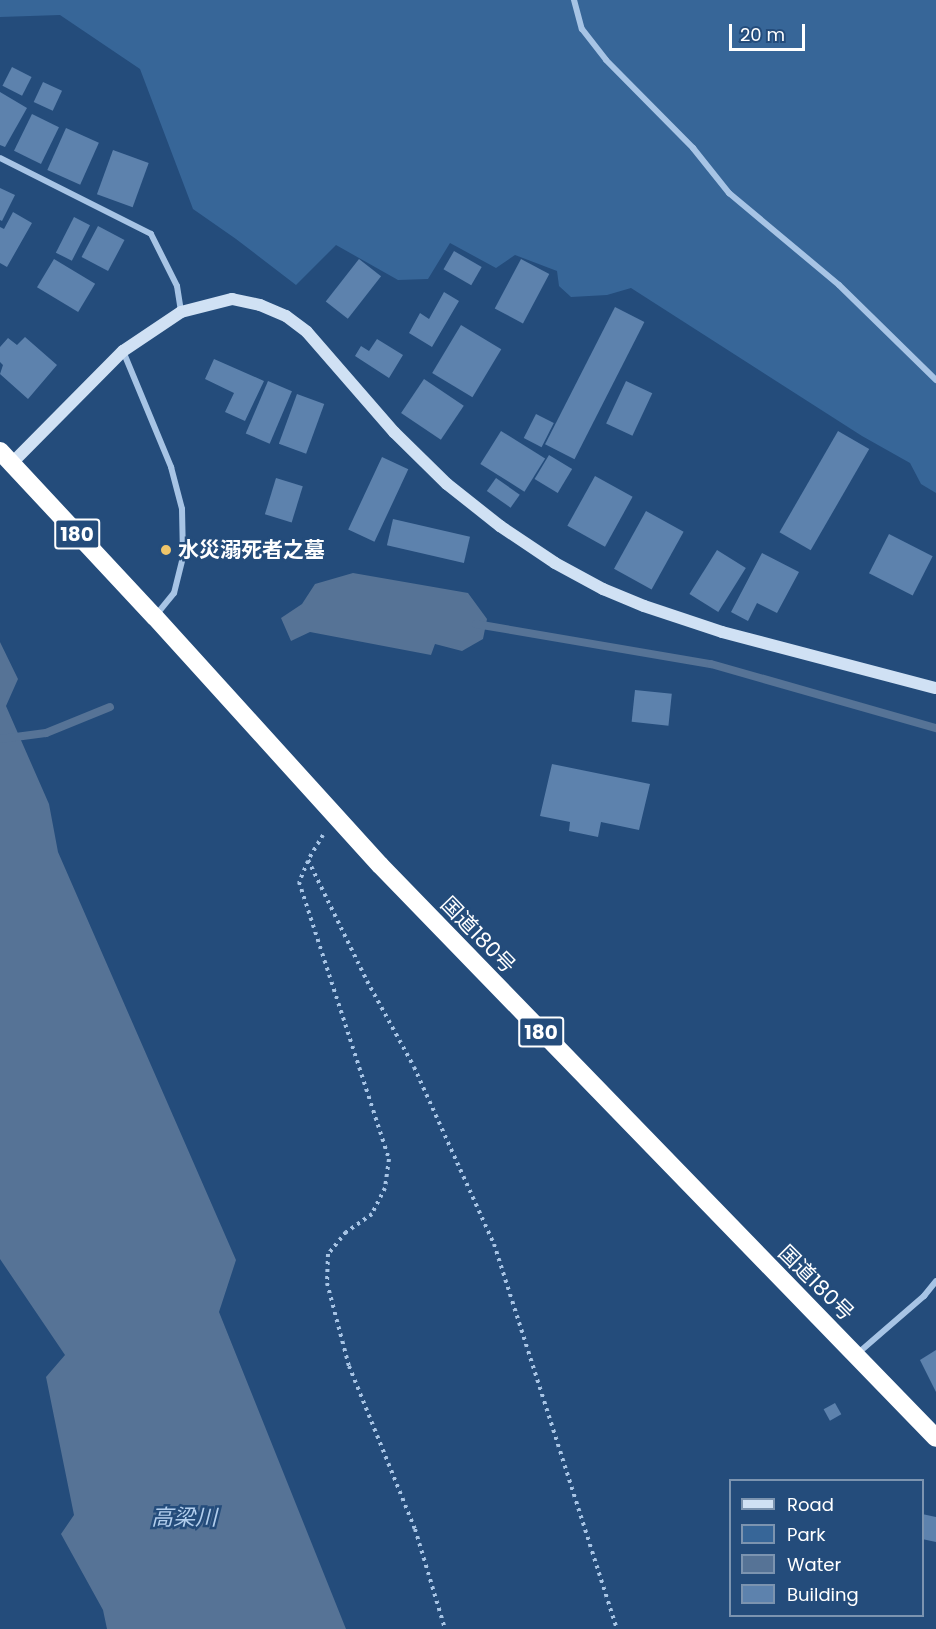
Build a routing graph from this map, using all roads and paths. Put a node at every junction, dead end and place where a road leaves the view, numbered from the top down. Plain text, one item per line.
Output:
1 (574, 0) edge
2 (0, 158) edge
3 (181, 312) junction
4 (123, 351) junction
5 (936, 380) edge
6 (6, 457) edge
7 (154, 617) junction
8 (936, 688) edge
9 (335, 817) junction
10 (308, 860) junction
11 (936, 1281) edge
12 (857, 1355) junction
13 (936, 1438) edge
14 (445, 1629) edge
15 (617, 1629) edge

1 - 5 street
2 - 3 street
3 - 4 street
3 - 8 street
4 - 6 street
4 - 7 street
6 - 7 highway, 国道180号 / 180
7 - 9 highway, 国道180号 / 180
9 - 10 path
9 - 12 highway, 国道180号 / 180
10 - 14 path
10 - 15 path
11 - 12 street
12 - 13 highway, 国道180号 / 180

